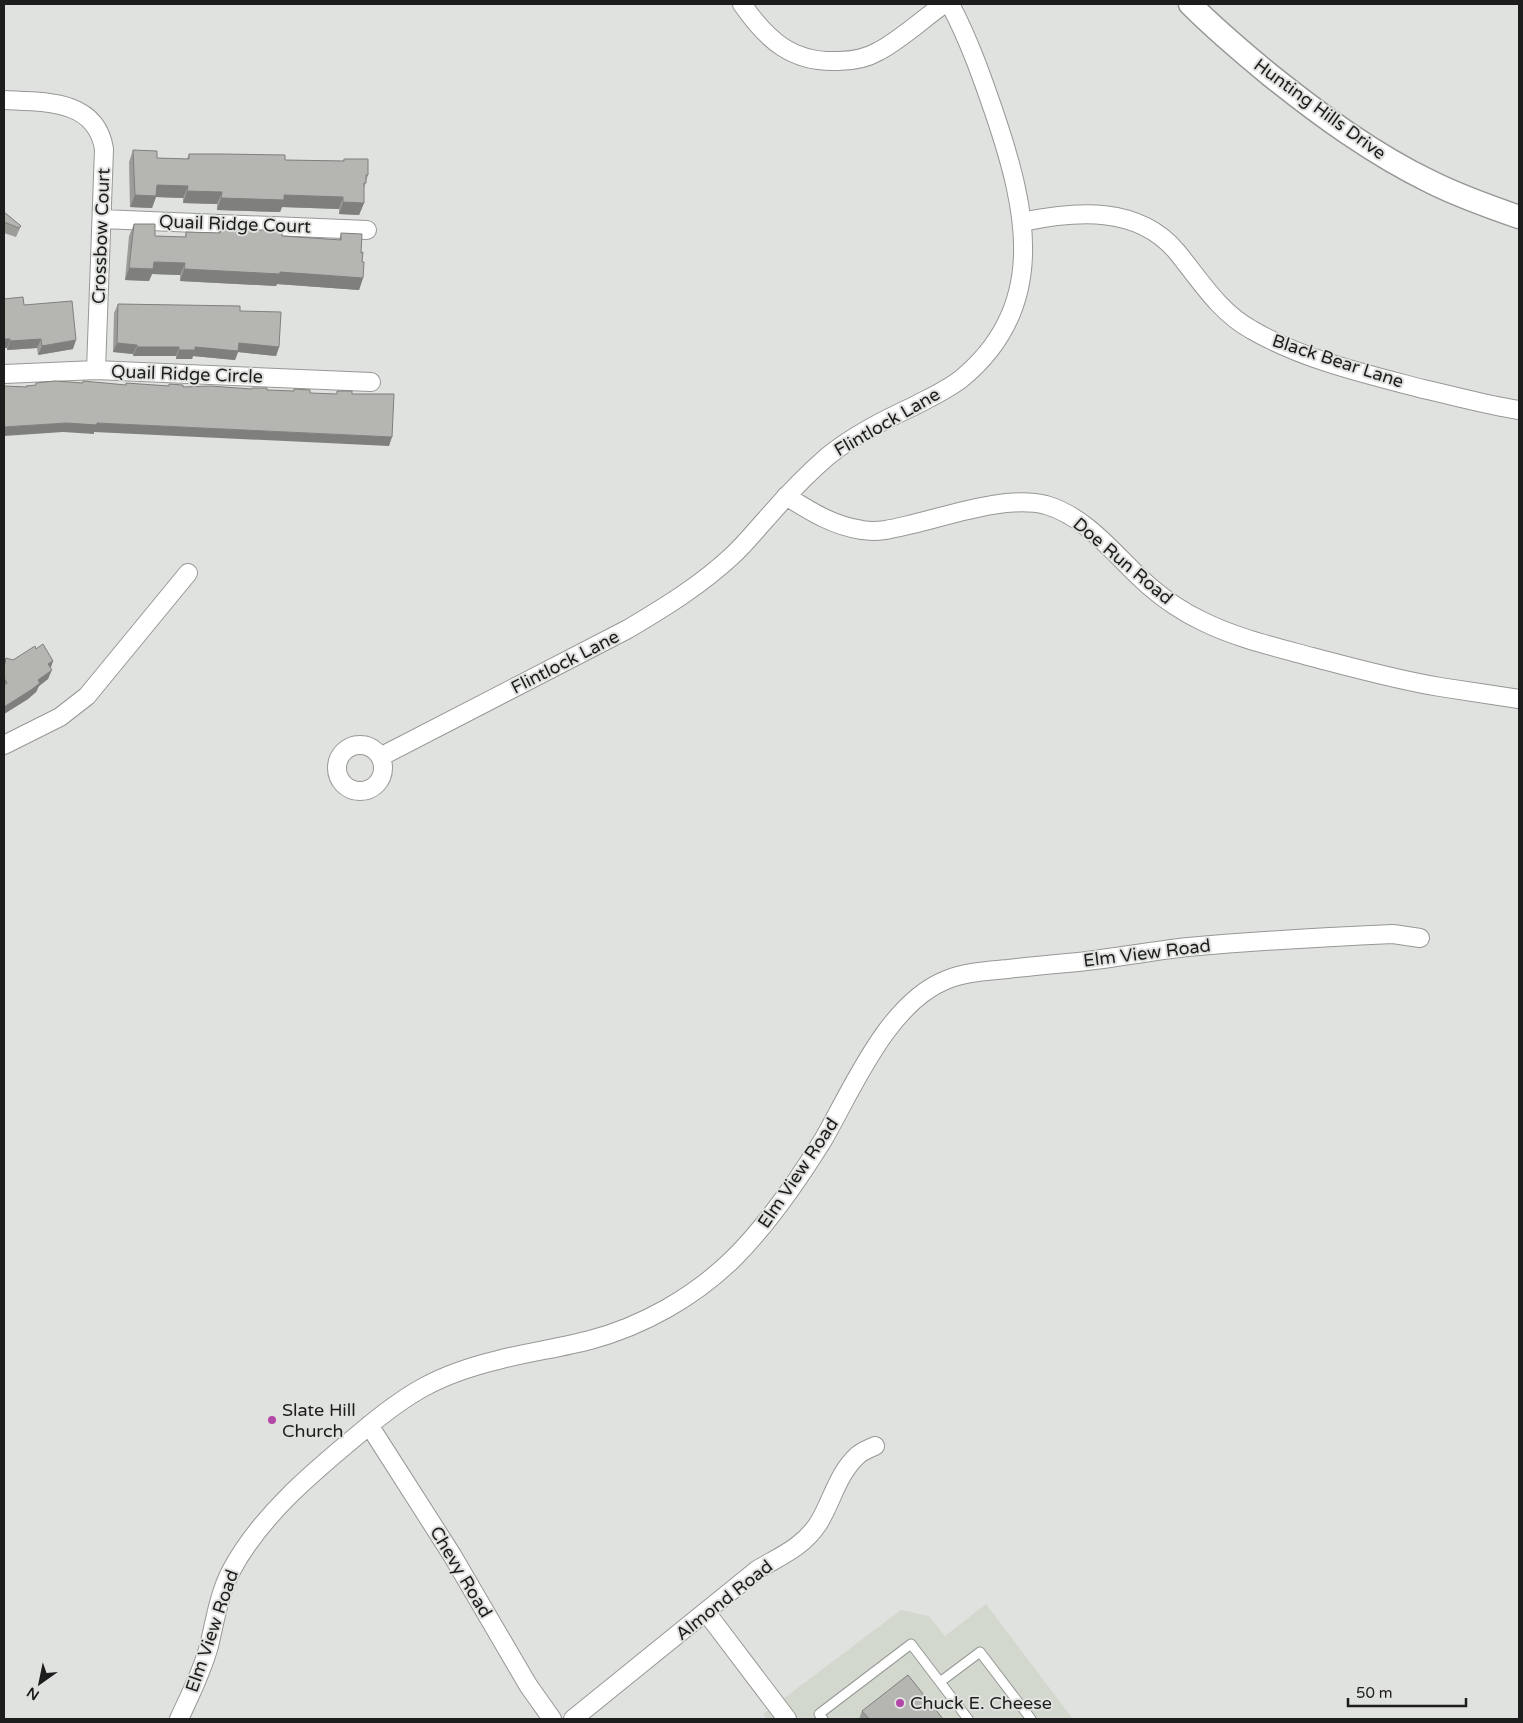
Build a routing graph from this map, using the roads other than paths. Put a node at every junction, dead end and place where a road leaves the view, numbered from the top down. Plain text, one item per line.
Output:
1 (742, 4) edge
2 (944, 4) edge
3 (950, 4) edge
4 (1190, 4) edge
5 (4, 100) edge
6 (1519, 218) edge
7 (102, 219) junction
8 (1022, 222) junction
9 (367, 230) dead end
10 (96, 370) junction
11 (4, 374) edge
12 (371, 382) dead end
13 (1519, 410) edge
14 (786, 496) junction
15 (188, 574) dead end
16 (1519, 699) edge
17 (4, 745) edge
18 (380, 756) dead end
19 (1420, 938) dead end
20 (370, 1425) junction
21 (875, 1446) dead end
22 (706, 1612) junction
23 (940, 1682) junction
24 (179, 1719) edge
25 (552, 1719) edge
26 (573, 1719) edge
27 (787, 1719) edge
28 (823, 1719) edge
29 (968, 1719) edge
30 (1031, 1719) edge

1 - 2 street
3 - 8 street, Flintlock Lane
4 - 6 street, Hunting Hills Drive
5 - 7 street, Crossbow Court
7 - 9 street, Quail Ridge Court
7 - 10 street, Crossbow Court
8 - 13 street, Black Bear Lane
8 - 14 street, Flintlock Lane
10 - 11 street, Quail Ridge Circle
10 - 12 street, Quail Ridge Circle
14 - 16 street, Doe Run Road
14 - 18 street, Flintlock Lane
15 - 17 street
19 - 20 street, Elm View Road
20 - 24 street, Elm View Road
20 - 25 street, Chevy Road
21 - 22 street, Almond Road
22 - 26 street, Almond Road
22 - 27 street
23 - 28 lane
23 - 29 lane
23 - 30 lane

